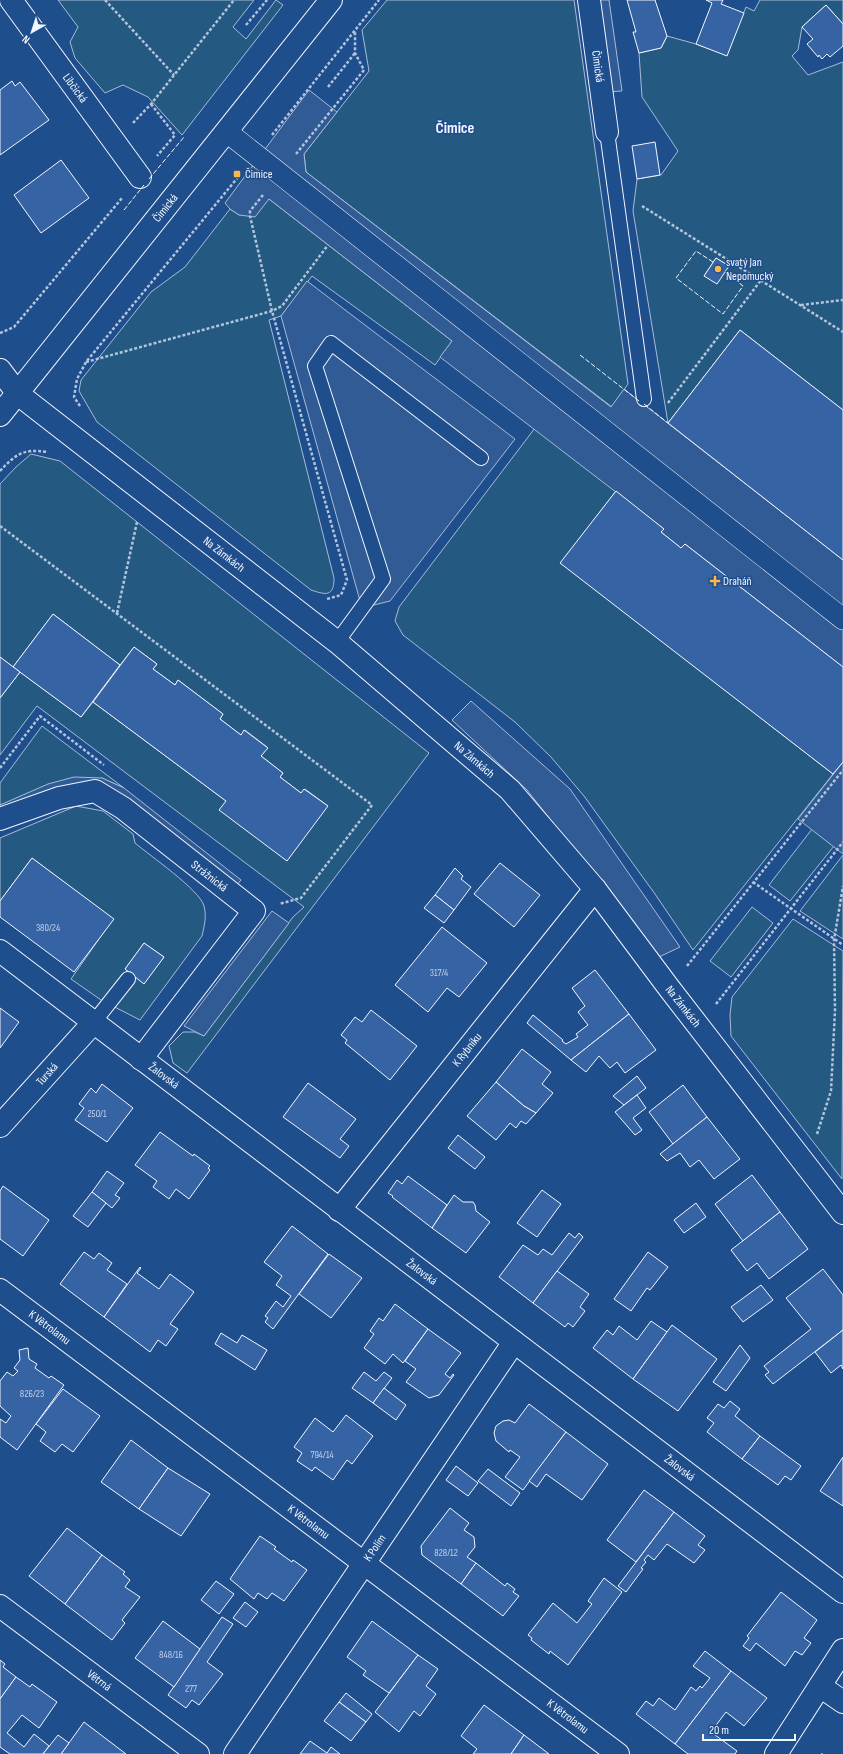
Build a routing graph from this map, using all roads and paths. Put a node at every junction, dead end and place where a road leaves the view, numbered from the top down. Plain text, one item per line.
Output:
1 (11, 0) edge
2 (105, 0) edge
3 (234, 0) edge
4 (266, 0) edge
5 (331, 0) edge
6 (379, 0) edge
7 (589, 0) edge
8 (246, 25) dead end
9 (355, 31) junction
10 (174, 75) junction
11 (328, 87) dead end
12 (227, 132) junction
13 (607, 132) joint
14 (256, 155) junction
15 (140, 177) junction
16 (615, 188) junction
17 (344, 224) junction
18 (761, 280) junction
19 (843, 300) edge
20 (800, 305) junction
21 (272, 311) junction
22 (843, 332) edge
23 (0, 333) edge
24 (86, 362) junction
25 (0, 370) edge
26 (18, 394) junction
27 (644, 399) joint
28 (84, 412) dead end
29 (0, 415) edge
30 (43, 452) dead end
31 (481, 458) dead end
32 (0, 471) edge
33 (137, 521) dead end
34 (0, 526) edge
35 (324, 600) dead end
36 (117, 613) junction
37 (843, 618) edge
38 (337, 642) junction
39 (843, 770) edge
40 (0, 820) edge
41 (843, 842) edge
42 (753, 882) junction
43 (843, 886) edge
44 (595, 889) junction
45 (790, 909) junction
46 (254, 911) junction
47 (834, 940) junction
48 (843, 945) edge
49 (0, 951) edge
50 (697, 953) dead end
51 (128, 979) dead end
52 (735, 980) dead end
53 (94, 1022) junction
54 (141, 1059) junction
55 (0, 1126) edge
56 (807, 1165) junction
57 (339, 1210) junction
58 (843, 1213) edge
59 (0, 1290) edge
60 (514, 1342) junction
61 (364, 1564) junction
62 (843, 1592) edge
63 (0, 1606) edge
64 (843, 1650) edge
65 (820, 1686) junction
66 (843, 1702) edge
67 (198, 1754) edge
68 (235, 1754) edge
69 (618, 1754) edge
70 (776, 1754) edge

1 - 15 street, Libčická
2 - 10 path
3 - 10 path
4 - 8 path
5 - 12 street, Čimická
6 - 9 path
7 - 13 street, Čimická
9 - 11 path
9 - 14 path
10 - 15 path
12 - 14 street
12 - 26 street, Čimická
13 - 16 lane
14 - 17 street
14 - 24 path
15 - 23 path
16 - 18 path
16 - 27 lane
17 - 21 path
17 - 37 street
18 - 20 path
18 - 27 path
19 - 20 path
20 - 22 path
21 - 24 path
21 - 35 path
24 - 28 path
25 - 26 street, Na Zámkách
26 - 29 street, Čimická
26 - 38 street, Na Zámkách
30 - 32 path
31 - 38 lane
33 - 36 path
34 - 36 path
36 - 46 path
38 - 44 street, Na Zámkách
39 - 42 path
40 - 46 street, Strážnická
41 - 45 path
42 - 45 path
42 - 50 path
43 - 47 path
44 - 56 street, Na Zámkách
44 - 57 street, K Rybníku
45 - 47 path
45 - 52 path
46 - 54 street
47 - 48 path
47 - 56 path
49 - 53 street, Žalovská
51 - 53 lane
53 - 54 street, Žalovská
53 - 55 street, Turská
54 - 57 street, Žalovská
56 - 58 street, Na Zámkách
57 - 60 street, Žalovská
59 - 61 street, K Větrolamu
60 - 61 street, K Polím
60 - 62 street, Žalovská
61 - 68 street, K Polím
61 - 69 street, K Větrolamu
63 - 67 street, Větrná
64 - 65 street
65 - 66 street
65 - 70 street

